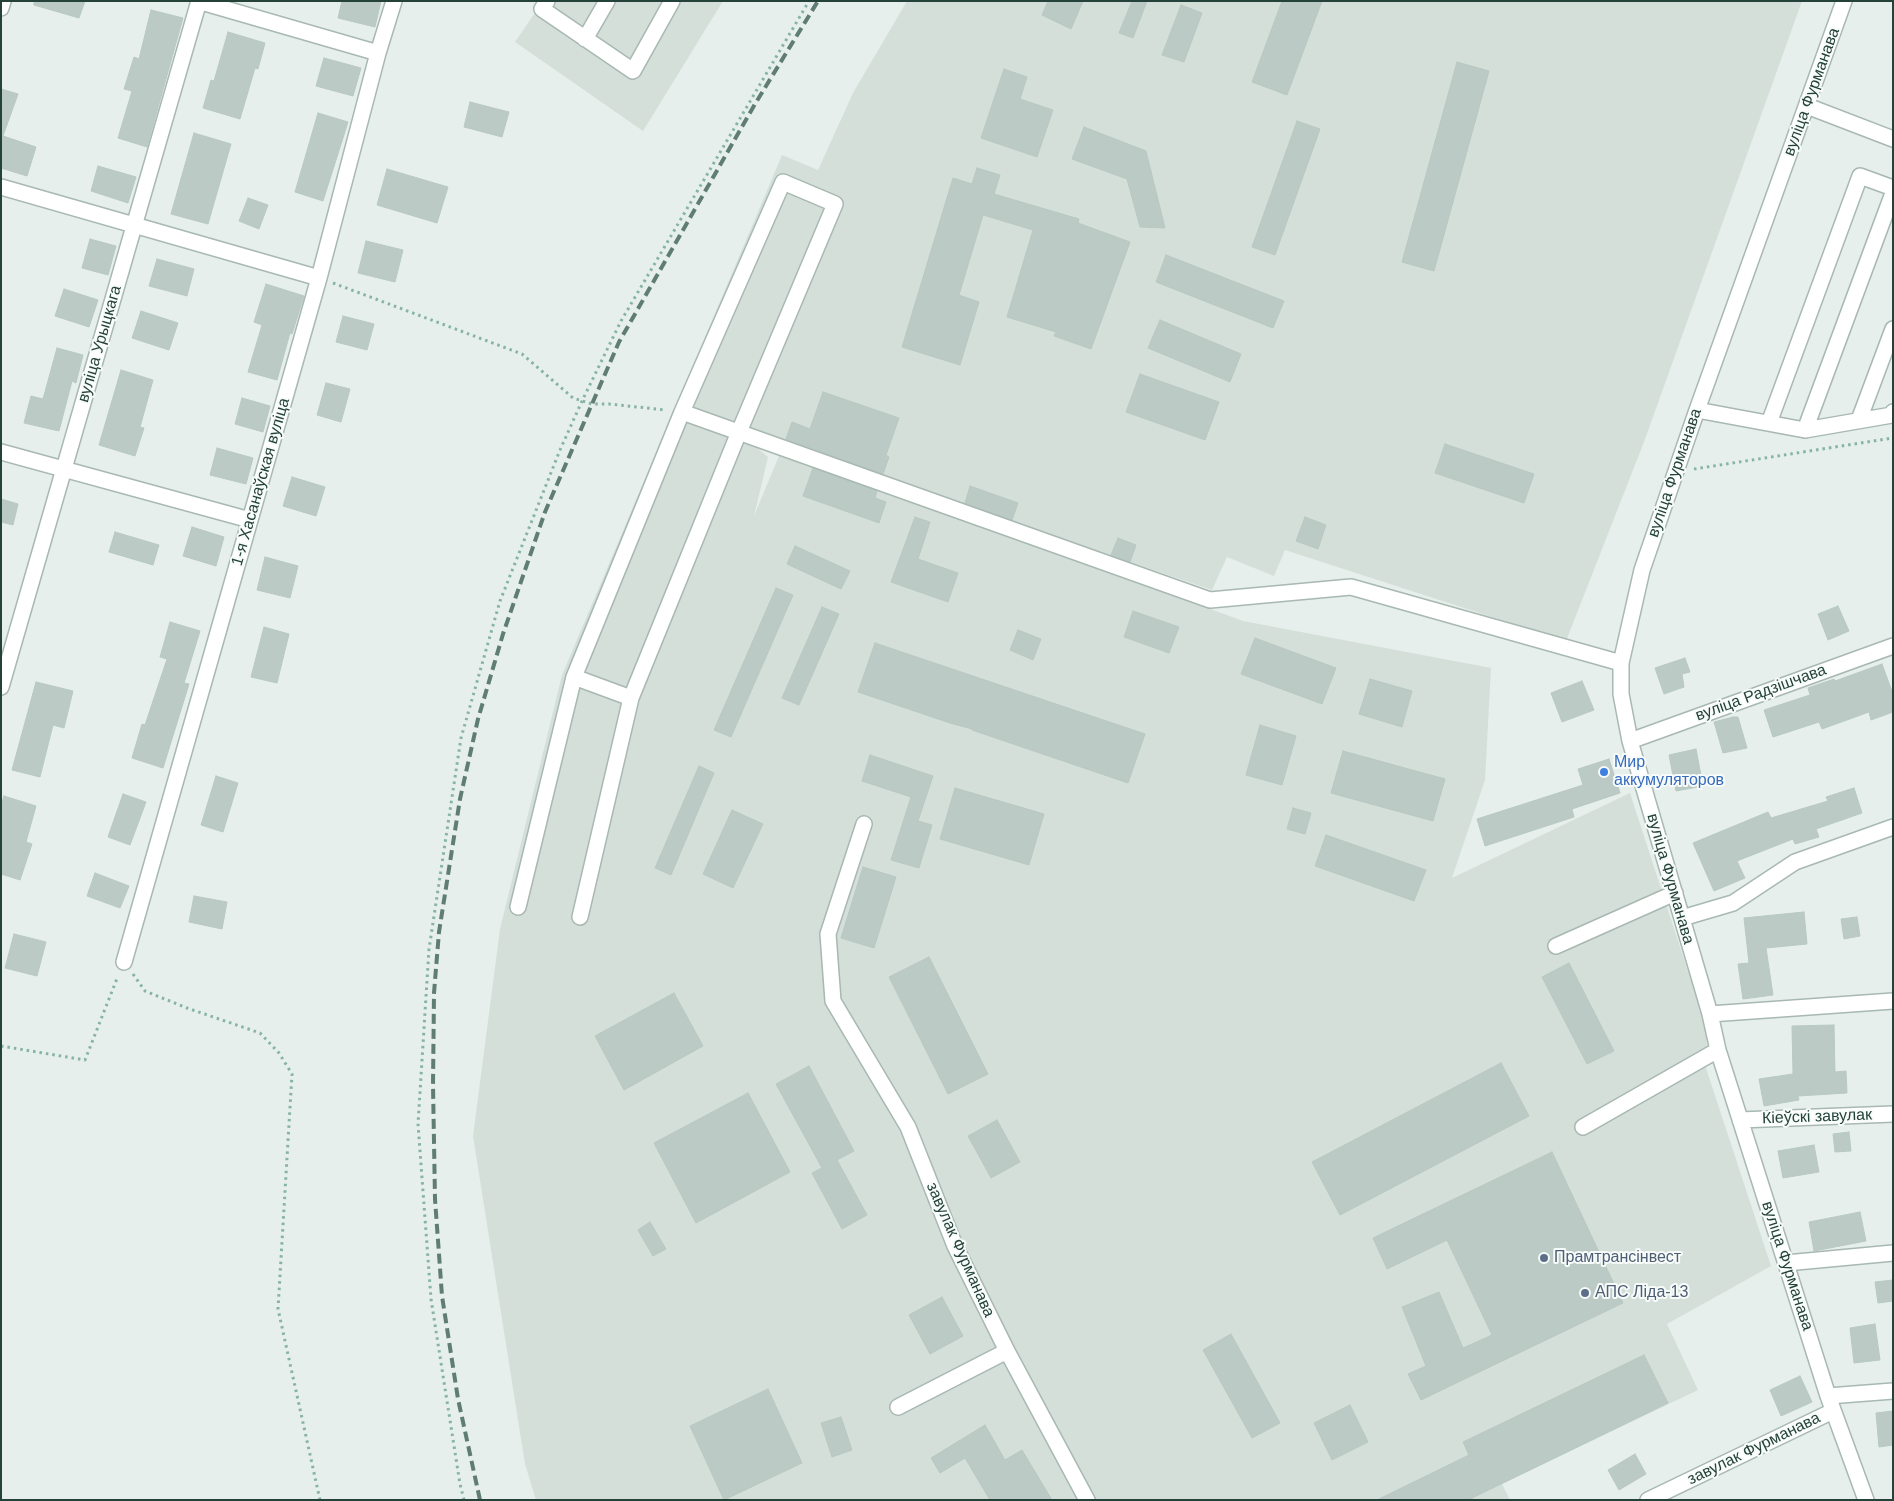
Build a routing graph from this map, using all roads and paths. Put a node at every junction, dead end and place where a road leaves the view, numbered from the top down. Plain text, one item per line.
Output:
1 (3, 1) edge
2 (199, 1) edge
3 (394, 1) edge
4 (547, 1) edge
5 (607, 1) edge
6 (672, 1) edge
7 (809, 1) edge
8 (1844, 1) edge
9 (1, 8) edge
10 (585, 38) junction
11 (378, 53) junction
12 (1808, 106) junction
13 (1893, 138) edge
14 (1, 187) edge
15 (1893, 188) edge
16 (1893, 193) edge
17 (134, 225) junction
18 (319, 278) junction
19 (1893, 329) edge
20 (582, 400) junction
21 (1697, 410) junction
22 (682, 412) junction
23 (1893, 412) edge
24 (1859, 420) junction
25 (1769, 423) junction
26 (1805, 430) junction
27 (738, 432) junction
28 (1893, 438) edge
29 (1, 452) edge
30 (64, 470) junction
31 (1676, 472) junction
32 (250, 520) junction
33 (1893, 646) edge
34 (1620, 663) junction
35 (574, 677) junction
36 (1, 687) edge
37 (631, 698) junction
38 (1630, 741) junction
39 (864, 824) dead end
40 (1893, 826) edge
41 (1675, 893) junction
42 (518, 907) dead end
43 (580, 917) dead end
44 (1682, 918) junction
45 (1556, 946) dead end
46 (124, 962) junction
47 (1893, 1001) edge
48 (1710, 1014) junction
49 (1, 1046) edge
50 (1718, 1050) junction
51 (1893, 1114) edge
52 (1740, 1120) junction
53 (1583, 1127) dead end
54 (1893, 1252) edge
55 (1786, 1263) junction
56 (1007, 1352) junction
57 (1893, 1391) edge
58 (1828, 1396) junction
59 (898, 1407) dead end
60 (1833, 1410) junction
61 (320, 1500) edge
62 (464, 1500) edge
63 (1087, 1500) edge
64 (1648, 1500) edge
65 (1866, 1500) edge

1 - 9 street
2 - 11 street
2 - 17 street, вуліца Урыцкага
3 - 11 street, 1-я Хасанаўская вуліца
4 - 10 street
5 - 10 street
6 - 10 street
7 - 20 path
8 - 12 street, вуліца Фурманава
11 - 18 street, 1-я Хасанаўская вуліца
12 - 13 street
12 - 21 street, вуліца Фурманава
14 - 17 street
15 - 25 street
16 - 26 street
17 - 18 street
17 - 30 street, вуліца Урыцкага
18 - 20 path
18 - 32 street, 1-я Хасанаўская вуліца
19 - 24 street
20 - 22 path
20 - 62 path
21 - 25 street
21 - 31 street, вуліца Фурманава
22 - 27 street
22 - 27 street
22 - 35 street
23 - 24 street
24 - 26 street
25 - 26 street
27 - 34 street
27 - 37 street
28 - 31 path
29 - 30 street
30 - 32 street
30 - 36 street, вуліца Урыцкага
31 - 34 street, вуліца Фурманава
32 - 46 street, 1-я Хасанаўская вуліца
33 - 38 street, вуліца Радзішчава
34 - 38 street, вуліца Фурманава
35 - 37 street
35 - 42 street
37 - 43 street
38 - 41 street, вуліца Фурманава
39 - 56 street, завулак Фурманава
40 - 44 street
41 - 44 street, вуліца Фурманава
41 - 45 street
44 - 48 street, вуліца Фурманава
46 - 49 path
46 - 61 path
47 - 48 street
48 - 50 street, вуліца Фурманава
50 - 52 street, вуліца Фурманава
50 - 53 street
51 - 52 street, Кіеўскі завулак
52 - 55 street, вуліца Фурманава
54 - 55 street
55 - 58 street, вуліца Фурманава
56 - 59 street
56 - 63 street, завулак Фурманава
57 - 58 street
58 - 60 street, вуліца Фурманава
60 - 64 street, завулак Фурманава
60 - 65 street, вуліца Фурманава

